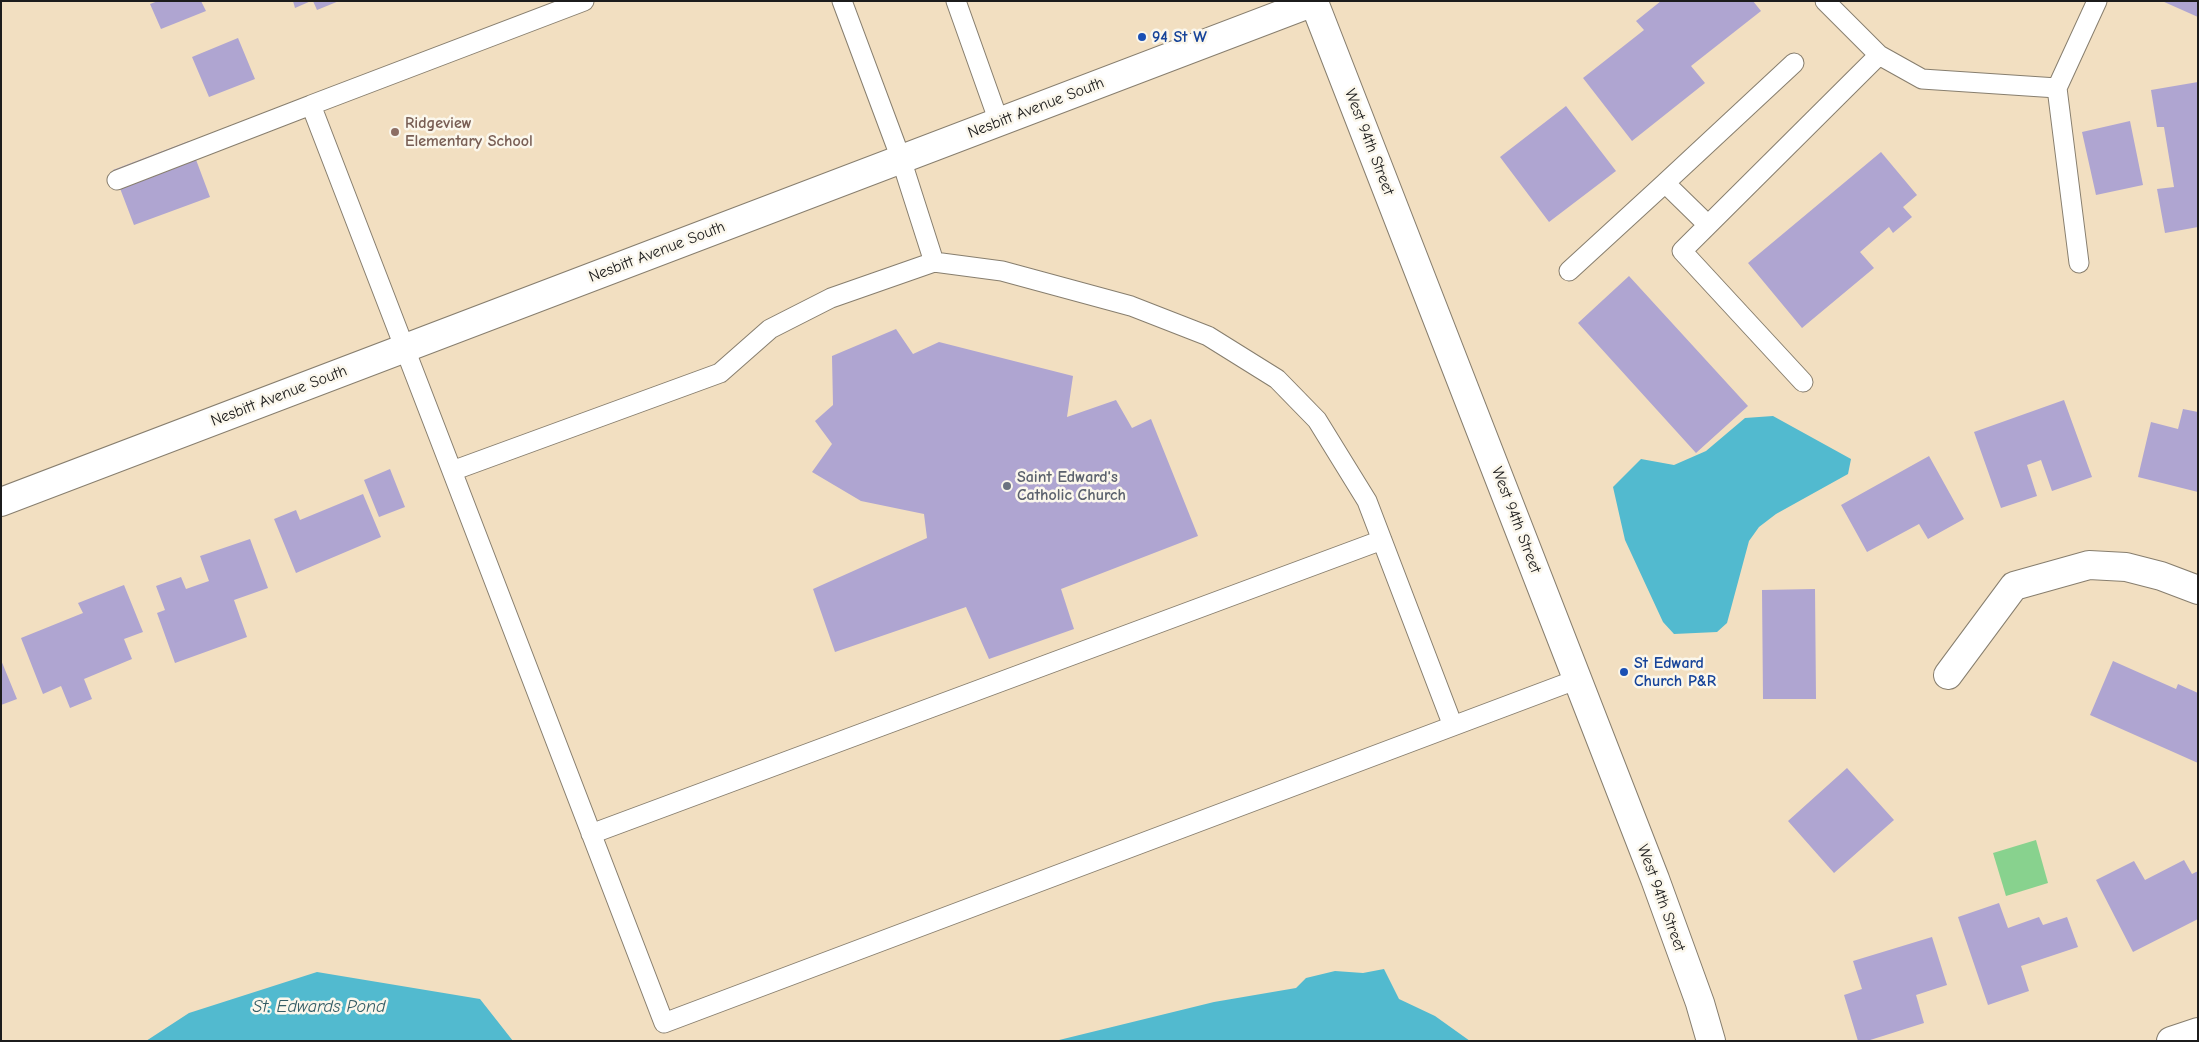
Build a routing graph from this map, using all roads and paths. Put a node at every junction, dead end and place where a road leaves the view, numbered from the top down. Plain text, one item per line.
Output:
1 (584, 1) edge
2 (842, 1) edge
3 (956, 1) edge
4 (1825, 1) edge
5 (2097, 1) edge
6 (1314, 2) edge
7 (1879, 55) junction
8 (1794, 63) dead end
9 (2057, 88) junction
10 (311, 105) junction
11 (1000, 122) junction
12 (901, 160) junction
13 (117, 180) dead end
14 (1665, 183) junction
15 (1708, 225) junction
16 (934, 262) junction
17 (2079, 264) dead end
18 (1569, 271) dead end
19 (404, 348) junction
20 (1803, 382) dead end
21 (452, 472) junction
22 (1, 502) edge
23 (1382, 540) junction
24 (2198, 590) edge
25 (1948, 674) dead end
26 (1578, 679) junction
27 (1453, 726) junction
28 (591, 834) junction
29 (2198, 1032) edge
30 (1710, 1041) edge
31 (2171, 1041) edge

1 - 10 lane
2 - 12 lane
3 - 11 lane
4 - 7 lane
5 - 9 lane
6 - 11 street, Nesbitt Avenue South
6 - 26 street, West 94th Street
7 - 9 lane
7 - 15 lane
8 - 14 lane
9 - 17 lane
10 - 13 lane
10 - 19 lane
11 - 12 street, Nesbitt Avenue South
12 - 16 lane
12 - 19 street, Nesbitt Avenue South
14 - 15 lane
14 - 18 lane
15 - 20 lane
16 - 21 lane
16 - 23 lane
19 - 21 lane
19 - 22 street, Nesbitt Avenue South
21 - 28 lane
23 - 27 lane
23 - 28 lane
24 - 25 street
26 - 27 lane
26 - 30 street, West 94th Street
27 - 28 lane
29 - 31 street

